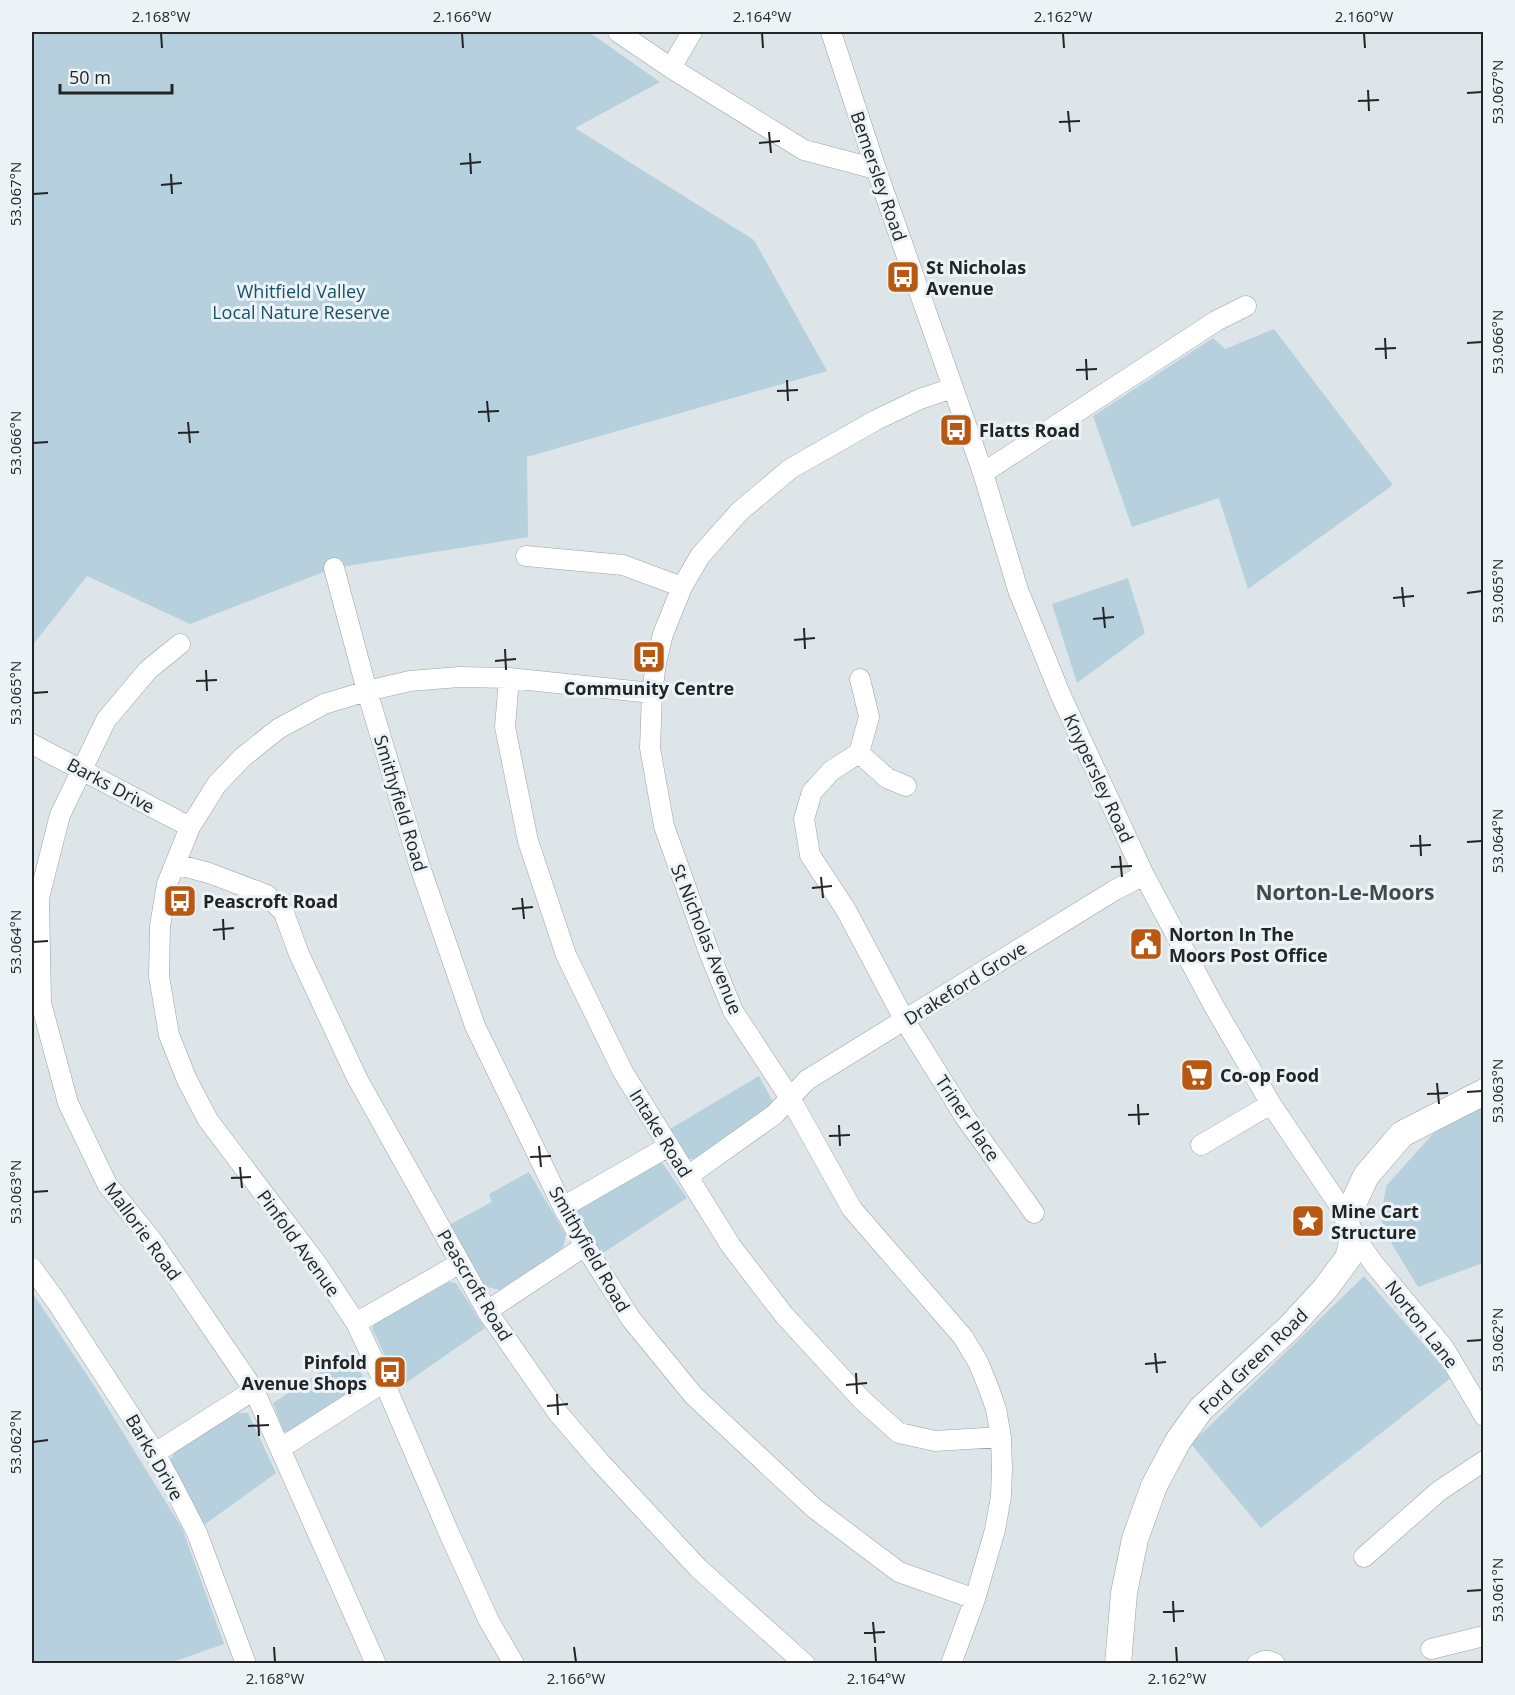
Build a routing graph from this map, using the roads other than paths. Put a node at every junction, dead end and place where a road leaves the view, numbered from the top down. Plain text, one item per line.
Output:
1 (618, 32) edge
2 (692, 32) edge
3 (831, 32) edge
4 (671, 68) junction
5 (876, 170) junction
6 (1246, 306) dead end
7 (953, 388) junction
8 (983, 473) junction
9 (526, 556) dead end
10 (334, 568) dead end
11 (682, 587) junction
12 (180, 644) dead end
13 (509, 678) junction
14 (860, 679) dead end
15 (367, 691) junction
16 (652, 693) junction
17 (32, 744) edge
18 (859, 753) junction
19 (81, 770) junction
20 (906, 786) dead end
21 (190, 827) junction
22 (175, 864) junction
23 (1144, 875) junction
24 (905, 1021) junction
25 (1484, 1092) edge
26 (790, 1098) junction
27 (1271, 1104) junction
28 (1201, 1145) dead end
29 (669, 1146) junction
30 (688, 1176) junction
31 (563, 1207) junction
32 (1034, 1213) dead end
33 (1350, 1226) junction
34 (585, 1246) junction
35 (460, 1263) junction
36 (32, 1268) edge
37 (487, 1311) junction
38 (356, 1323) junction
39 (384, 1382) junction
40 (255, 1390) junction
41 (1484, 1416) edge
42 (1001, 1437) junction
43 (281, 1448) junction
44 (155, 1453) junction
45 (1484, 1461) edge
46 (1364, 1557) dead end
47 (975, 1599) junction
48 (1484, 1636) edge
49 (1431, 1650) dead end
50 (246, 1664) edge
51 (376, 1664) edge
52 (514, 1664) edge
53 (805, 1664) edge
54 (951, 1664) edge
55 (1118, 1664) edge
56 (1257, 1664) edge
57 (1275, 1664) edge

1 - 4 street
2 - 4 street
3 - 5 street, Bemersley Road
4 - 5 street
5 - 7 street, Bemersley Road
6 - 8 street
7 - 8 street, Knypersley Road
7 - 11 street, St Nicholas Avenue
8 - 23 street, Knypersley Road
9 - 11 street
10 - 15 street, Smithyfield Road
11 - 16 street, St Nicholas Avenue
12 - 19 street, Mallorie Road
13 - 15 street, Pinfold Avenue
13 - 16 street, Pinfold Avenue
13 - 29 street, Intake Road
14 - 18 street
15 - 21 street, Pinfold Avenue
15 - 31 street, Smithyfield Road
16 - 26 street, St Nicholas Avenue
17 - 19 street, Barks Drive
18 - 20 street
18 - 24 street, Triner Place
19 - 21 street, Barks Drive
19 - 40 street, Mallorie Road
21 - 22 street, Pinfold Avenue
22 - 35 street, Peascroft Road
22 - 38 street, Pinfold Avenue
23 - 24 street, Drakeford Grove
23 - 27 street, Knypersley Road
24 - 26 street, Drakeford Grove
24 - 32 street, Triner Place
25 - 33 main road, Ford Green Road
26 - 30 street, Drakeford Grove
26 - 42 street, St Nicholas Avenue
27 - 28 street
27 - 33 street, Knypersley Road
29 - 30 street, Intake Road
29 - 31 street
30 - 42 street, Intake Road
31 - 34 street, Smithyfield Road
33 - 41 street, Norton Lane
33 - 55 main road, Ford Green Road
34 - 37 street
34 - 47 street, Smithyfield Road
35 - 37 street, Peascroft Road
35 - 38 street
36 - 44 street, Barks Drive
37 - 53 street, Peascroft Road
38 - 39 street, Pinfold Avenue
39 - 43 street
39 - 52 street, Pinfold Avenue
40 - 43 street, Mallorie Road
40 - 44 street
42 - 47 street, St Nicholas Avenue
43 - 51 street, Mallorie Road
44 - 50 street, Barks Drive
45 - 46 street
47 - 54 street, St Nicholas Avenue
48 - 49 street
56 - 57 street

